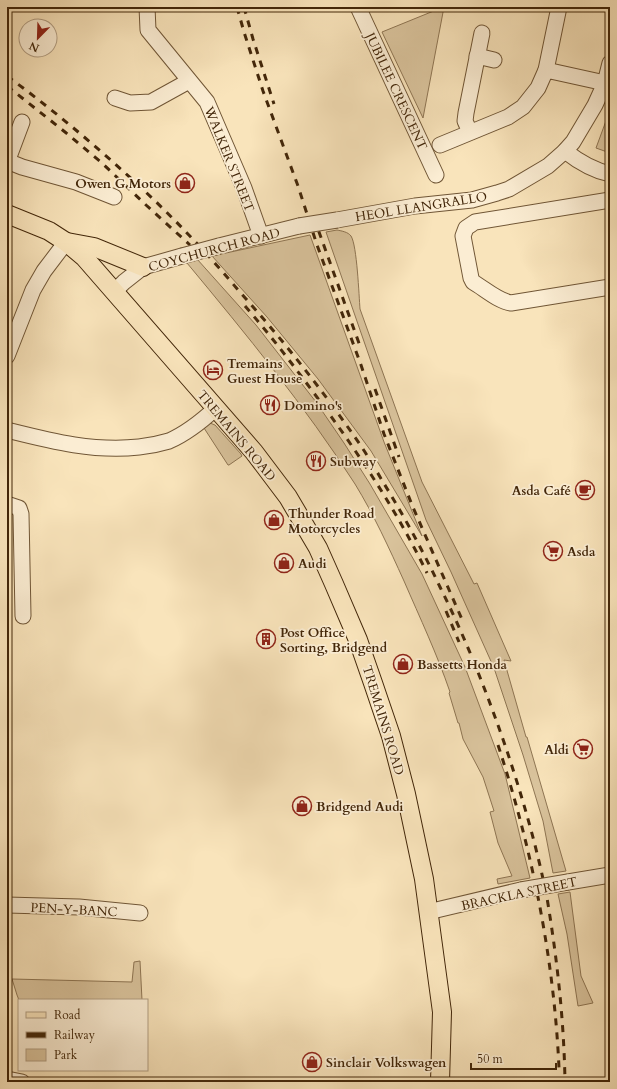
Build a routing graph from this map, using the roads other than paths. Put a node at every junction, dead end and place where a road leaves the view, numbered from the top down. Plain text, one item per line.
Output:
1 (147, 7) edge
2 (358, 7) edge
3 (559, 7) edge
4 (482, 33) dead end
5 (477, 56) junction
6 (494, 60) dead end
7 (610, 63) edge
8 (546, 70) junction
9 (189, 81) junction
10 (605, 83) junction
11 (115, 98) dead end
12 (22, 122) dead end
13 (470, 132) junction
14 (440, 145) dead end
15 (565, 151) junction
16 (7, 161) edge
17 (610, 174) edge
18 (436, 175) dead end
19 (114, 197) dead end
20 (610, 200) edge
21 (7, 214) edge
22 (337, 220) joint
23 (261, 236) junction
24 (66, 242) junction
25 (143, 267) junction
26 (610, 287) edge
27 (114, 292) junction
28 (7, 356) edge
29 (216, 408) junction
30 (7, 430) edge
31 (7, 504) edge
32 (23, 616) dead end
33 (610, 875) edge
34 (7, 906) edge
35 (428, 912) junction
36 (140, 913) dead end
37 (7, 1079) edge
38 (22, 1082) edge
39 (440, 1082) edge

1 - 9 street, WALKER STREET
2 - 18 street, JUBILEE CRESCENT
3 - 8 street
4 - 5 street
5 - 6 street
5 - 13 street
7 - 10 street, HEOL LLANGRALLO
8 - 10 street
8 - 13 street
9 - 11 street
9 - 23 street, WALKER STREET
10 - 15 street, HEOL LLANGRALLO
12 - 16 street
13 - 14 street
15 - 17 street
15 - 22 street, HEOL LLANGRALLO
16 - 19 street
20 - 26 street
21 - 24 main road
22 - 23 street, COYCHURCH ROAD, bridge
23 - 25 street, COYCHURCH ROAD, bridge
24 - 25 main road
24 - 27 main road
24 - 28 street
25 - 27 street, COYCHURCH ROAD
27 - 29 main road, TREMAINS ROAD
29 - 30 street
29 - 35 main road, TREMAINS ROAD
31 - 32 street
33 - 35 street, BRACKLA STREET, bridge
34 - 36 street, PEN-Y-BANC
35 - 39 main road, TREMAINS ROAD
37 - 38 street

